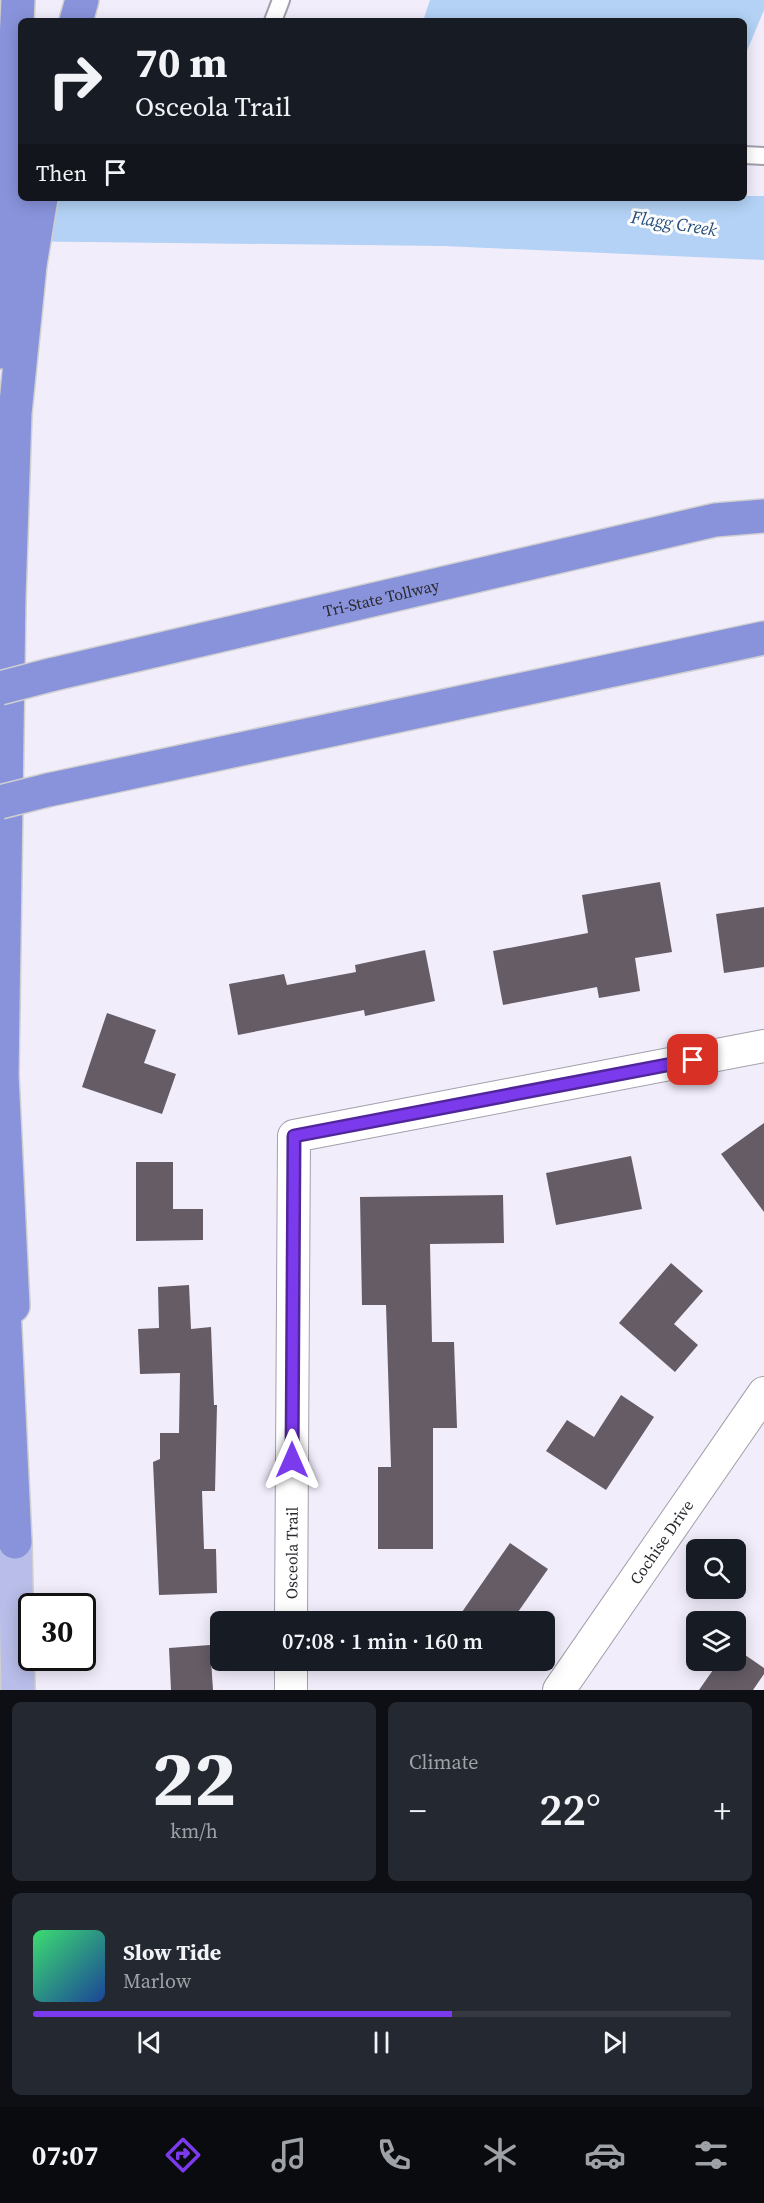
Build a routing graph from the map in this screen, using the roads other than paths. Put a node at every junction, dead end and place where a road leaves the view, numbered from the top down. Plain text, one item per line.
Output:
1 (18, 0) edge
2 (82, 0) edge
3 (281, 0) edge
4 (77, 18) edge
5 (274, 18) edge
6 (747, 155) edge
7 (764, 156) edge
8 (40, 201) edge
9 (17, 265) junction
10 (0, 378) edge
11 (764, 516) edge
12 (764, 638) edge
13 (0, 688) edge
14 (0, 802) edge
15 (764, 1046) edge
16 (2, 1296) edge
17 (764, 1393) edge
18 (7, 1542) edge
19 (291, 1611) edge
20 (291, 1671) edge
21 (18, 1690) edge
22 (291, 1690) edge
23 (560, 1690) edge

1 - 9 highway
2 - 4 highway
3 - 5 lane
6 - 7 lane
8 - 9 highway
9 - 10 highway
9 - 16 highway
11 - 13 highway, Tri-State Tollway, bridge
12 - 14 highway, bridge
15 - 19 street, Osceola Trail
16 - 18 highway
17 - 23 street, Cochise Drive
18 - 21 main road
20 - 22 street

